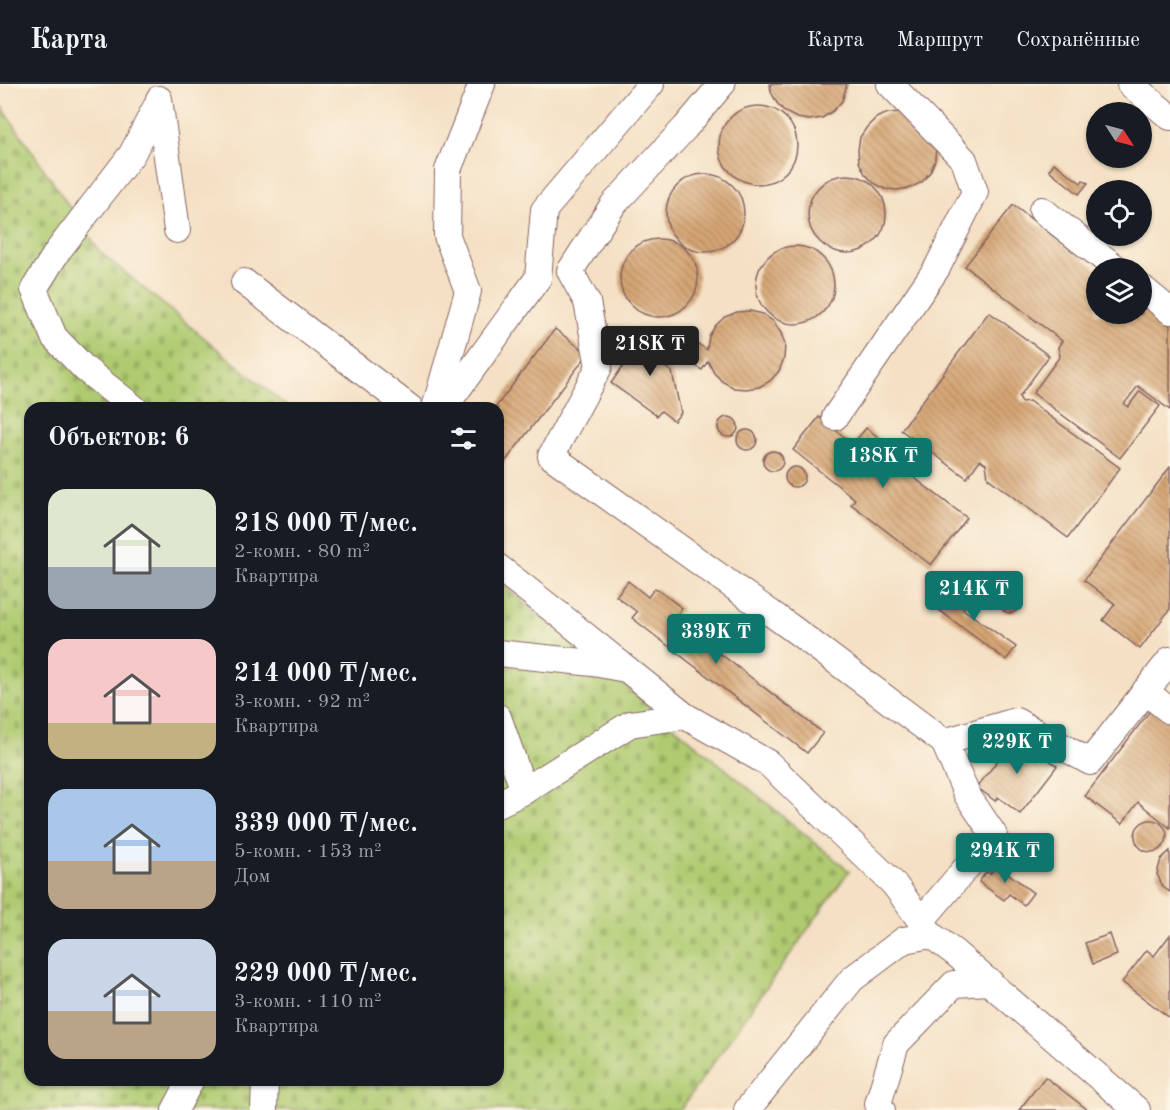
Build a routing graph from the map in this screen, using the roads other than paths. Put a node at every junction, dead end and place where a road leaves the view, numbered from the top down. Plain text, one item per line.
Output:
1 (482, 84) edge
2 (651, 84) edge
3 (722, 84) edge
4 (891, 84) edge
5 (1130, 84) edge
6 (158, 93) edge
7 (1170, 117) edge
8 (1042, 210) dead end
9 (177, 230) dead end
10 (1103, 258) edge
11 (244, 282) dead end
12 (1152, 296) edge
13 (1170, 311) edge
14 (126, 402) edge
15 (402, 402) edge
16 (437, 402) edge
17 (448, 402) edge
18 (835, 417) dead end
19 (504, 572) edge
20 (504, 653) edge
21 (1170, 660) edge
22 (628, 670) junction
23 (1145, 691) junction
24 (1170, 711) edge
25 (685, 716) junction
26 (504, 732) edge
27 (944, 742) junction
28 (524, 791) junction
29 (504, 801) edge
30 (926, 928) junction
31 (990, 982) junction
32 (187, 1086) edge
33 (265, 1086) edge
34 (879, 1108) edge
35 (175, 1110) edge
36 (264, 1110) edge
37 (747, 1110) edge
38 (1137, 1110) edge

1 - 16 street
2 - 17 street
3 - 27 street
4 - 18 street
5 - 7 street
6 - 9 street
6 - 14 street
8 - 10 street
11 - 15 street
12 - 13 street
19 - 22 street
20 - 22 street
21 - 23 street
22 - 25 street
23 - 24 street
23 - 27 street
25 - 28 street
25 - 30 street
26 - 28 street
27 - 30 street
28 - 29 street
30 - 31 street
30 - 37 street
31 - 34 street
31 - 38 street
32 - 35 street
33 - 36 street

